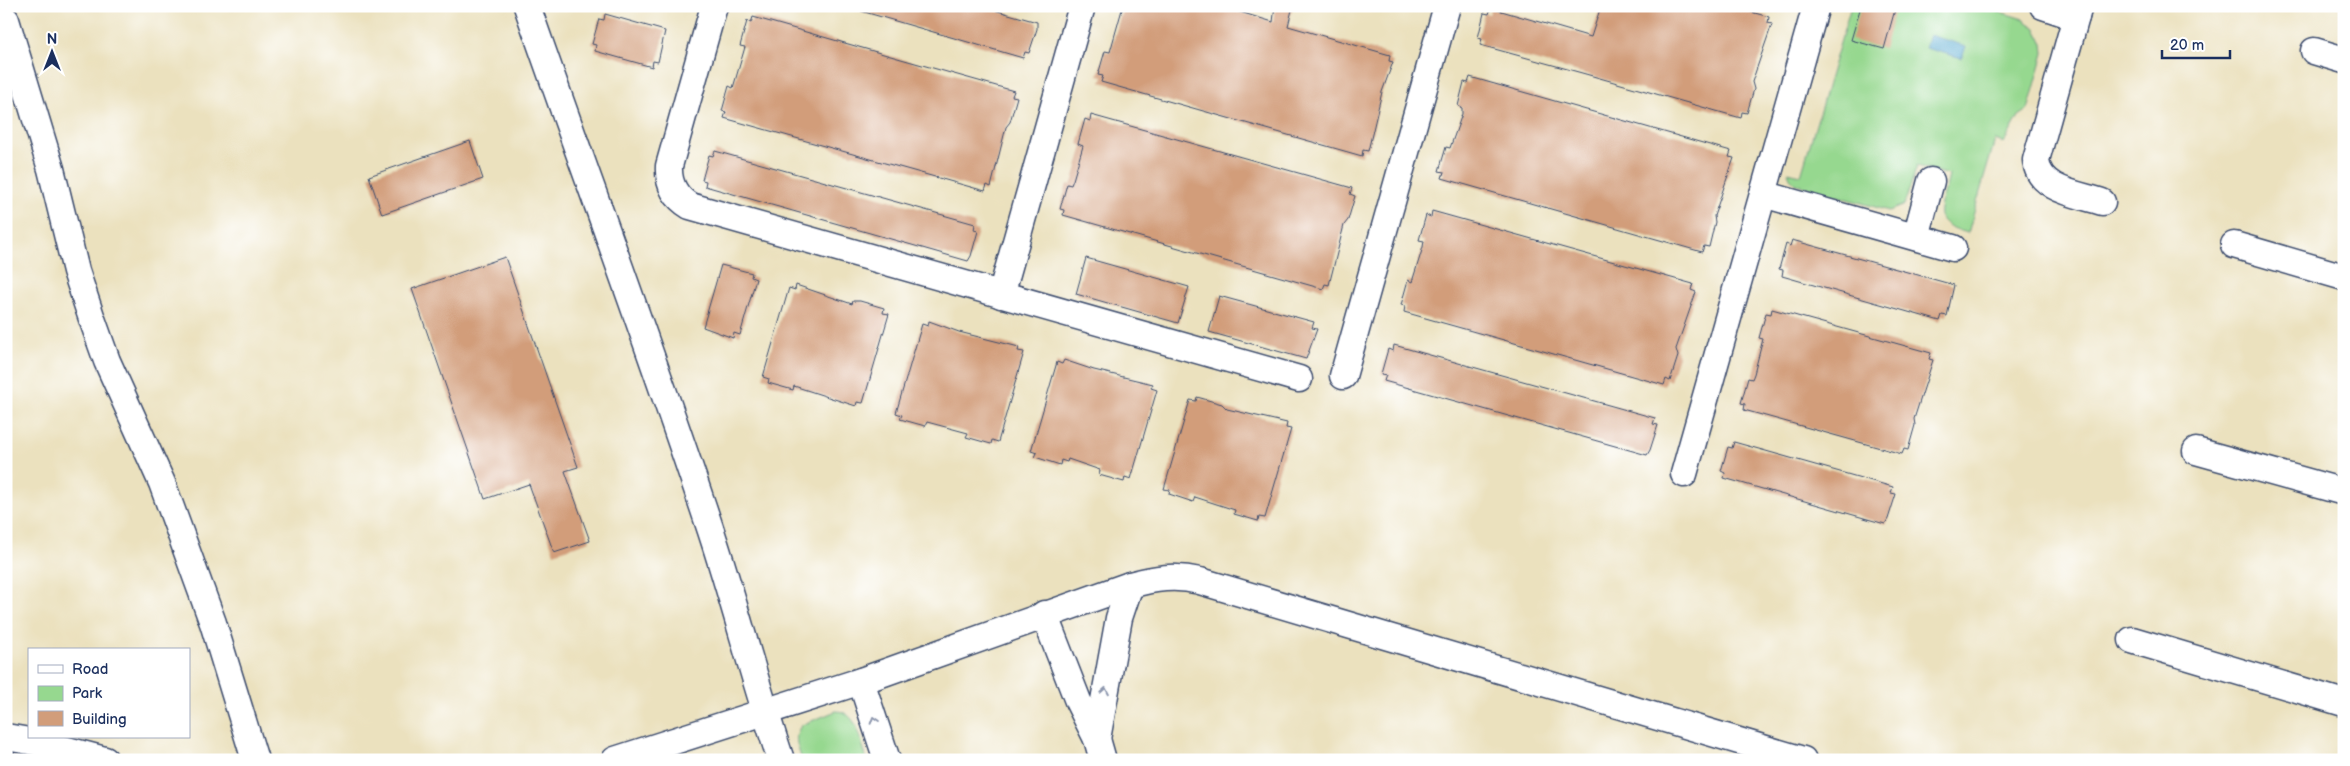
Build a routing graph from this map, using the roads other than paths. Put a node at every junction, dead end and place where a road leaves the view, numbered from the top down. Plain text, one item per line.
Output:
1 (527, 6) edge
2 (714, 6) edge
3 (1082, 6) edge
4 (1448, 6) edge
5 (1816, 6) edge
6 (2043, 6) edge
7 (2078, 11) edge
8 (6, 20) edge
9 (2314, 51) dead end
10 (2344, 60) edge
11 (1931, 181) dead end
12 (1763, 194) junction
13 (2102, 202) dead end
14 (1916, 237) junction
15 (2234, 245) dead end
16 (1953, 248) dead end
17 (2344, 277) edge
18 (1001, 295) junction
19 (1343, 376) dead end
20 (1299, 379) dead end
21 (2196, 451) dead end
22 (1684, 474) dead end
23 (2344, 492) edge
24 (1130, 585) junction
25 (1044, 614) junction
26 (2132, 640) dead end
27 (861, 681) junction
28 (2344, 703) edge
29 (765, 712) junction
30 (6, 737) edge
31 (1100, 749) edge
32 (104, 760) edge
33 (255, 760) edge
34 (615, 760) edge
35 (781, 760) edge
36 (886, 760) edge
37 (1803, 760) edge

1 - 29 street
2 - 18 street
3 - 18 street
4 - 19 street
5 - 12 street
6 - 7 street
7 - 13 street
8 - 33 street
9 - 10 street
11 - 14 street
12 - 14 street
12 - 22 street
14 - 16 street
15 - 17 street
18 - 20 street
21 - 23 street
24 - 25 street
31 -> 24 street
24 - 37 street
25 - 27 street
25 - 31 street
26 - 28 street
27 - 29 street
36 -> 27 street
29 - 34 street
29 - 35 street
30 - 32 street

